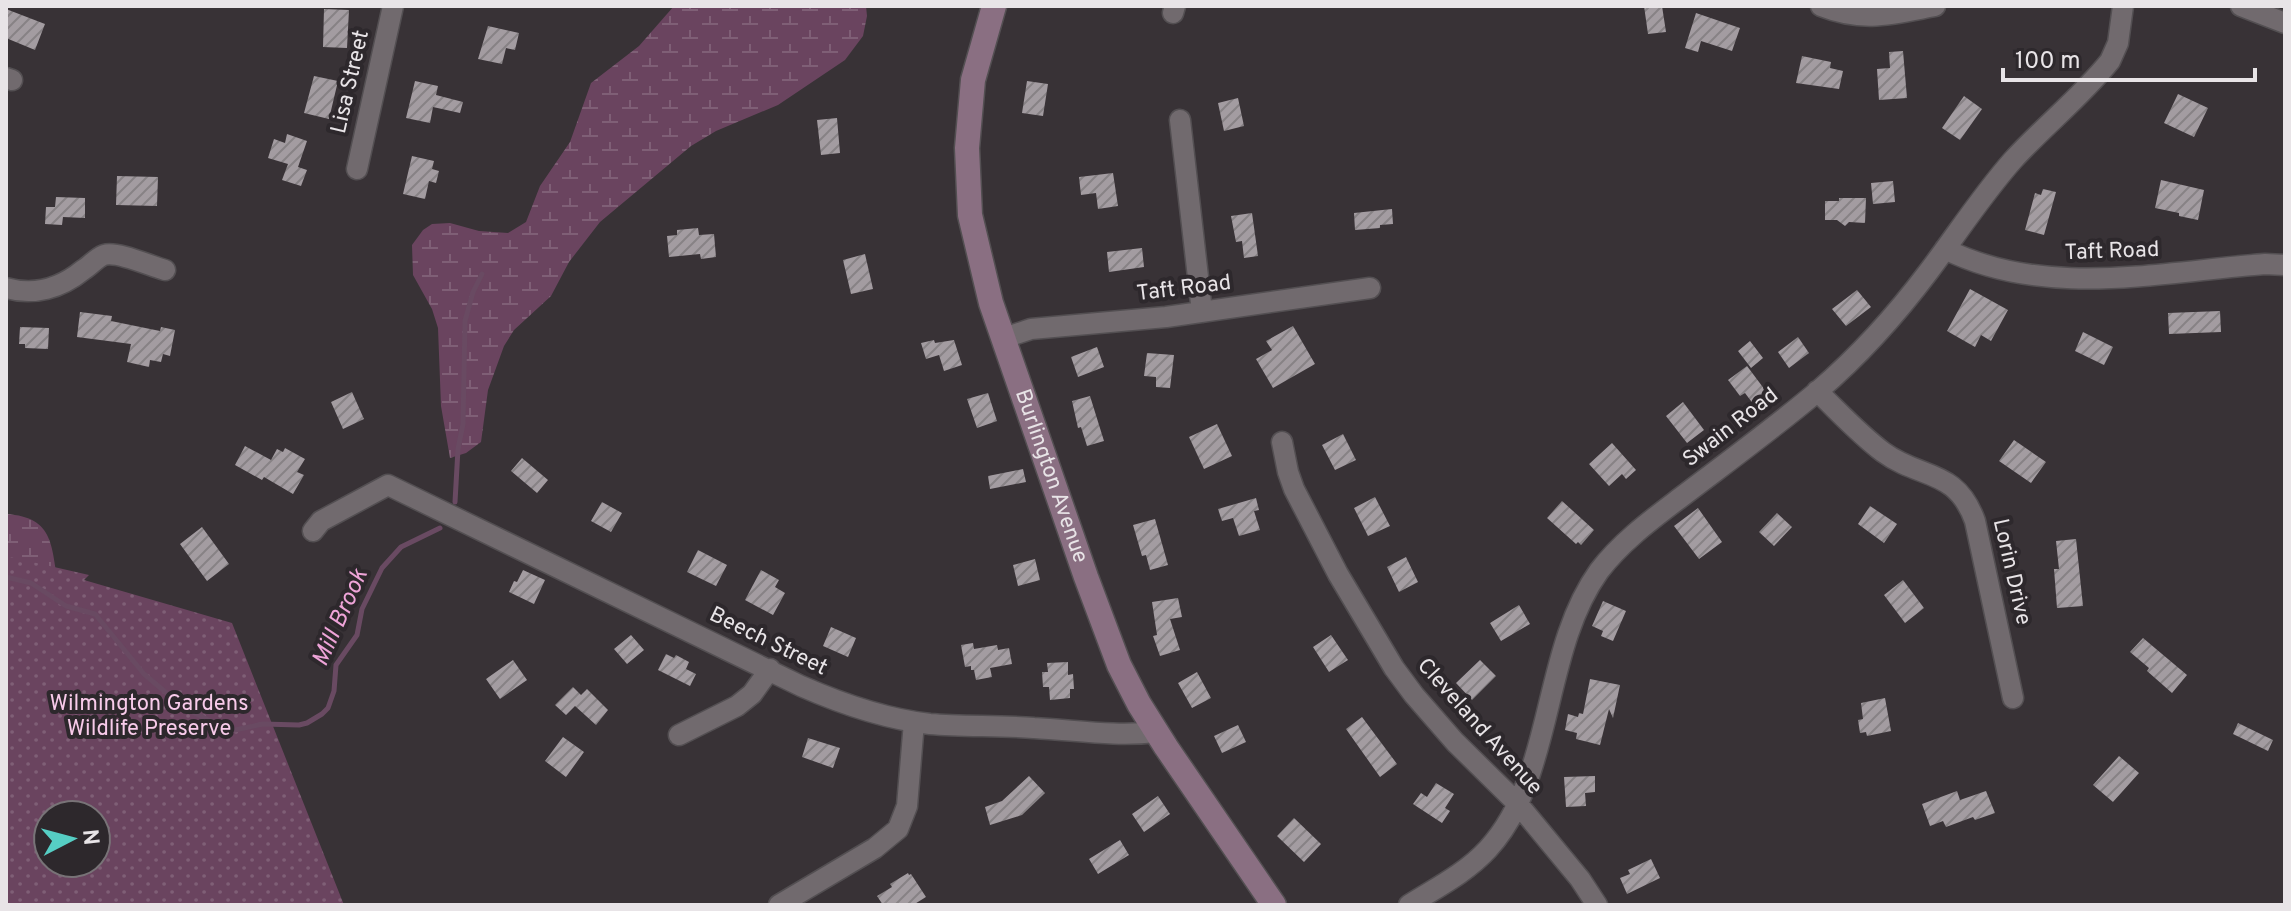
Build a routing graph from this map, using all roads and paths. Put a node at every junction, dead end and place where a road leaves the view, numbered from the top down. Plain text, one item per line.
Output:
1 (393, 6) edge
2 (994, 6) edge
3 (1821, 6) edge
4 (1935, 6) edge
5 (2123, 6) edge
6 (2241, 6) edge
7 (2285, 23) edge
8 (1180, 120) dead end
9 (357, 169) dead end
10 (1945, 249) junction
11 (2285, 265) edge
12 (165, 270) dead end
13 (6, 288) edge
14 (1370, 288) dead end
15 (1202, 312) junction
16 (1004, 338) junction
17 (1817, 391) junction
18 (1282, 442) dead end
19 (313, 531) dead end
20 (770, 669) junction
21 (2013, 698) dead end
22 (914, 722) junction
23 (1156, 732) junction
24 (679, 735) dead end
25 (1518, 804) junction
26 (779, 905) edge
27 (1274, 905) edge
28 (1409, 905) edge
29 (1597, 905) edge

1 - 9 street, Lisa Street
2 - 16 main road, Burlington Avenue
3 - 4 street
5 - 10 street, Swain Road
6 - 7 street
8 - 15 street
10 - 11 street, Taft Road
10 - 17 street, Swain Road
12 - 13 street
14 - 15 street, Taft Road
15 - 16 street, Taft Road
16 - 23 main road, Burlington Avenue
17 - 21 street, Lorin Drive
17 - 25 street, Swain Road
18 - 25 street, Cleveland Avenue
19 - 20 street, Beech Street
20 - 22 street, Beech Street
20 - 24 street
22 - 23 street, Beech Street
22 - 26 street
23 - 27 main road, Burlington Avenue
25 - 28 street, Swain Road
25 - 29 street, Cleveland Avenue

